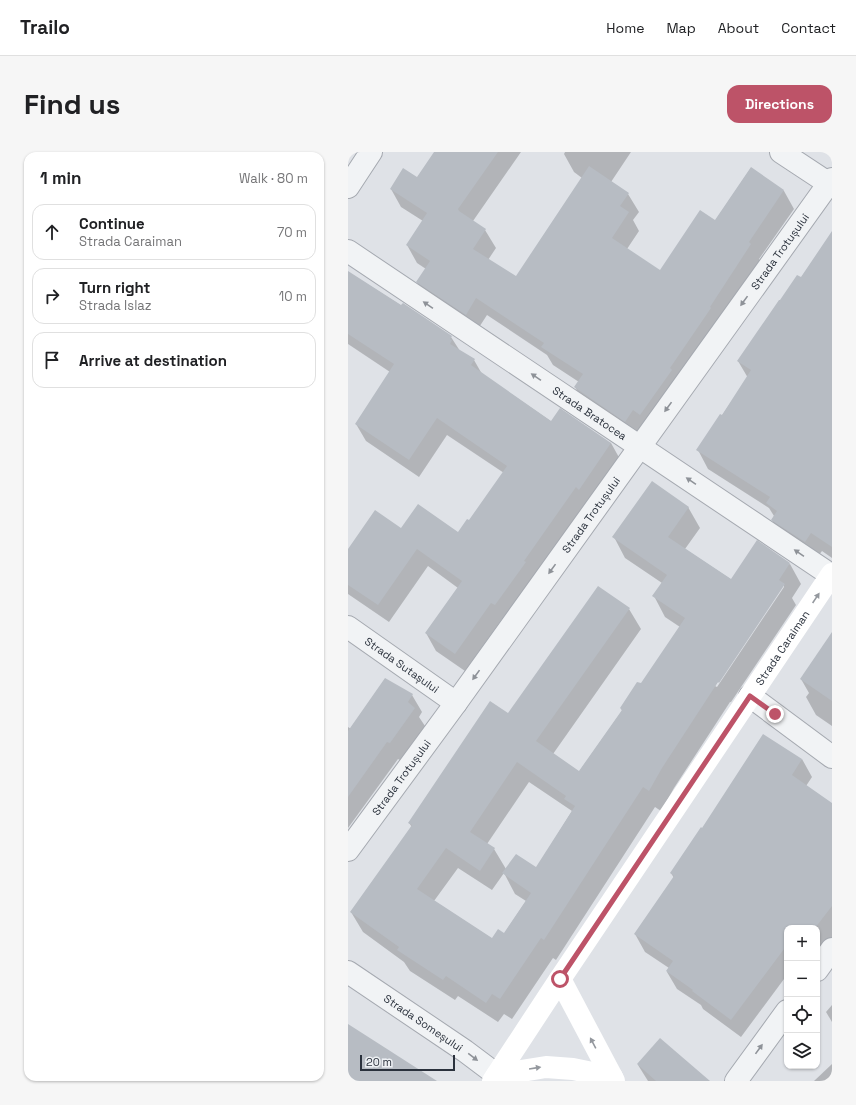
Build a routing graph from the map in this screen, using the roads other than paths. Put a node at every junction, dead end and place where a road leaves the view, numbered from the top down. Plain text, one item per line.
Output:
1 (371, 152) edge
2 (781, 152) edge
3 (830, 181) edge
4 (348, 187) edge
5 (348, 252) edge
6 (640, 446) junction
7 (832, 574) edge
8 (348, 627) edge
9 (750, 696) junction
10 (456, 703) junction
11 (832, 757) edge
12 (348, 850) edge
13 (832, 949) edge
14 (820, 966) edge
15 (348, 972) edge
16 (560, 979) junction
17 (784, 1015) edge
18 (495, 1078) edge
19 (613, 1079) edge
20 (736, 1081) edge

1 - 4 street
2 - 3 street
3 -> 6 street, Strada Trotușului
6 -> 5 street, Strada Bratocea
7 -> 6 street, Strada Bratocea
6 -> 10 street, Strada Trotușului
9 -> 7 street, Strada Caraiman
8 - 10 street, Strada Sutașului
9 - 11 street
9 - 16 street, Strada Caraiman
10 - 12 street, Strada Trotușului
13 - 14 street
15 -> 18 street, Strada Someșului
16 - 18 street, Strada Caraiman
19 -> 16 street
20 -> 17 street
18 -> 19 street

